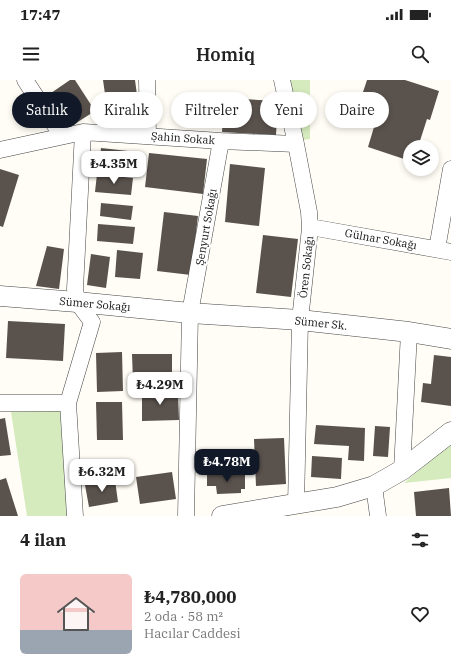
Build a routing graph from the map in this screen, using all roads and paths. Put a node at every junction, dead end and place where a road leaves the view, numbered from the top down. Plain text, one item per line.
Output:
1 (25, 80) edge
2 (147, 80) edge
3 (282, 80) edge
4 (84, 132) junction
5 (62, 136) junction
6 (148, 136) junction
7 (221, 141) junction
8 (296, 144) junction
9 (0, 150) edge
10 (451, 169) edge
11 (310, 228) junction
12 (444, 250) edge
13 (0, 296) edge
14 (77, 302) junction
15 (95, 313) junction
16 (190, 313) junction
17 (300, 320) junction
18 (409, 332) junction
19 (451, 339) edge
20 (68, 402) junction
21 (0, 403) edge
22 (451, 432) edge
23 (402, 470) junction
24 (374, 486) junction
25 (296, 505) junction
26 (75, 516) edge
27 (186, 516) edge
28 (222, 516) edge
29 (378, 516) edge

1 - 5 street
2 - 6 street
3 - 8 street, Ören Sokağı
4 - 5 street, Şahin Sokak
4 - 6 street, Şahin Sokak
4 - 14 street
5 - 9 street, Şahin Sokak
6 - 7 street, Şahin Sokak
7 - 8 street, Şahin Sokak
7 - 16 street, Şenyurt Sokağı
8 - 11 street, Ören Sokağı
10 - 12 street
11 - 12 street, Gülnar Sokağı
11 - 17 street, Ören Sokağı
13 - 14 street, Sümer Sokağı
14 - 15 street, Sümer Sokağı
15 - 16 street, Sümer Sokağı
15 - 20 street
16 - 17 street, Sümer Sk.
16 - 27 street, Şenyurt Sokağı
17 - 18 street, Sümer Sk.
17 - 25 street, Ören Sokağı
18 - 19 street, Sümer Sk.
18 - 23 street
20 - 21 street
20 - 26 street
22 - 23 street
23 - 24 street
24 - 25 street
24 - 29 street
25 - 28 street

